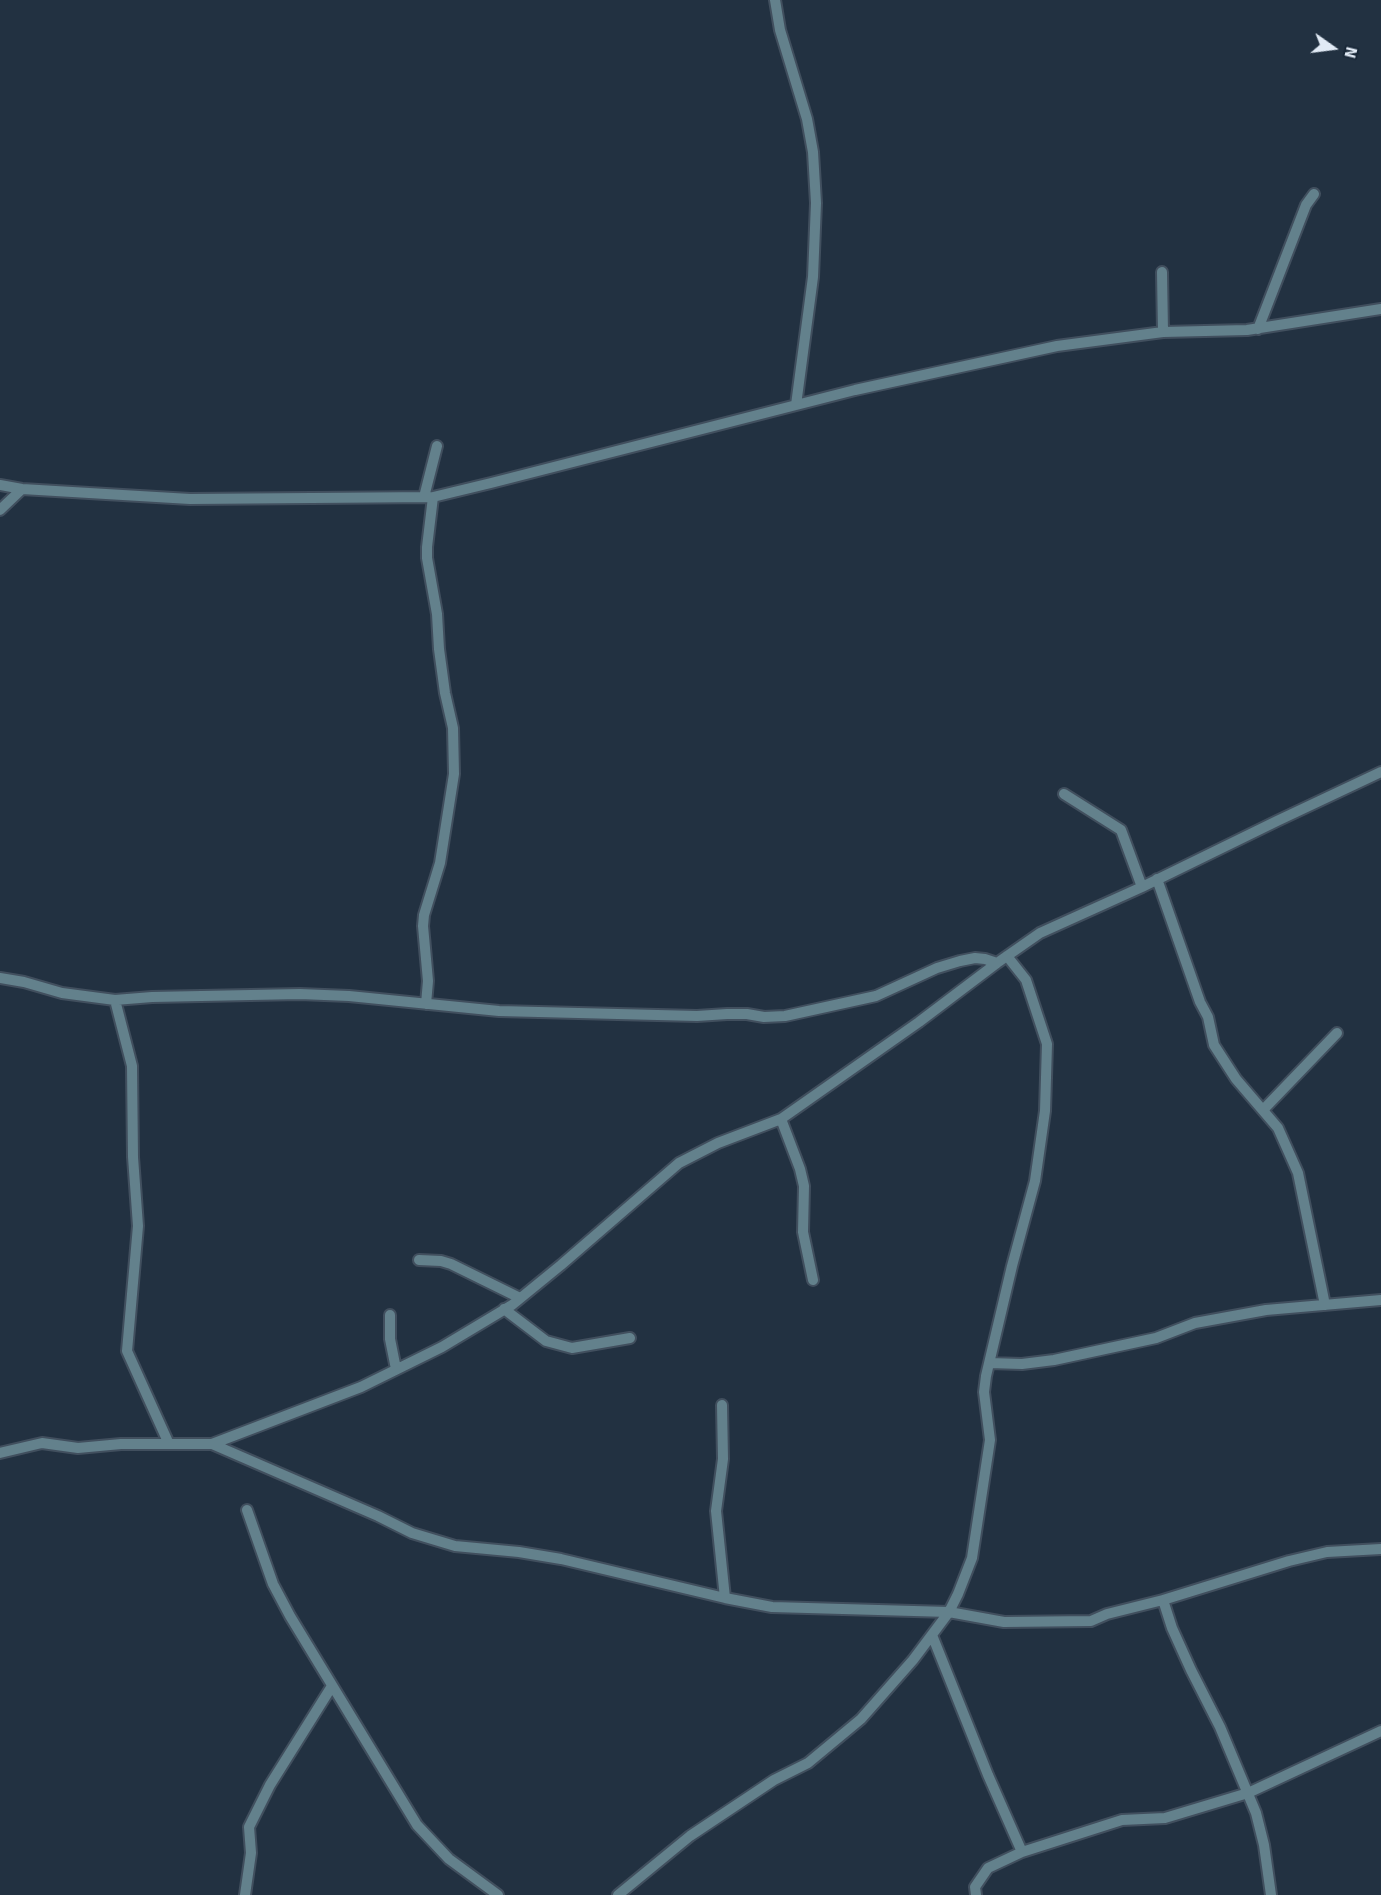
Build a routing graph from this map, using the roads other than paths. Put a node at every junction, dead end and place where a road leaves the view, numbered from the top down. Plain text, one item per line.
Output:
1 (775, 0) edge
2 (1314, 194) dead end
3 (1162, 272) dead end
4 (1381, 309) edge
5 (1258, 329) junction
6 (1163, 332) junction
7 (796, 405) junction
8 (437, 446) dead end
9 (0, 485) edge
10 (22, 489) junction
11 (428, 497) junction
12 (0, 510) edge
13 (1381, 772) edge
14 (1064, 794) dead end
15 (1157, 879) junction
16 (1142, 887) junction
17 (1007, 956) junction
18 (997, 963) junction
19 (0, 978) edge
20 (115, 1000) junction
21 (426, 1004) junction
22 (1337, 1033) dead end
23 (1263, 1110) junction
24 (781, 1119) junction
25 (419, 1260) dead end
26 (813, 1280) dead end
27 (520, 1298) junction
28 (1381, 1300) edge
29 (1325, 1305) junction
30 (504, 1310) junction
31 (390, 1315) dead end
32 (630, 1338) dead end
33 (989, 1362) junction
34 (396, 1370) junction
35 (722, 1405) dead end
36 (169, 1444) junction
37 (212, 1444) junction
38 (0, 1453) edge
39 (247, 1510) dead end
40 (1381, 1549) edge
41 (725, 1598) junction
42 (1163, 1600) junction
43 (949, 1612) junction
44 (932, 1635) junction
45 (332, 1686) junction
46 (1381, 1731) edge
47 (1248, 1793) junction
48 (1022, 1852) junction
49 (245, 1895) edge
50 (498, 1895) edge
51 (618, 1895) edge
52 (976, 1895) edge
53 (1271, 1895) edge

1 - 7 street
2 - 5 street
3 - 6 street
4 - 5 street
5 - 6 street
6 - 7 street
7 - 11 street
8 - 11 street
9 - 10 street
10 - 11 street
10 - 12 street
11 - 21 street
13 - 15 street
14 - 16 street
15 - 16 street
15 - 23 street
16 - 17 street
17 - 18 street
17 - 33 street
18 - 21 street
18 - 24 street
19 - 20 street
20 - 21 street
20 - 36 street
22 - 23 street
23 - 29 street
24 - 26 street
24 - 27 street
25 - 27 street
27 - 30 street
28 - 29 street
29 - 33 street
30 - 32 street
30 - 34 street
31 - 34 street
33 - 43 street
34 - 37 street
35 - 41 street
36 - 37 street
36 - 38 street
37 - 41 street
39 - 45 street
40 - 42 street
41 - 43 street
42 - 43 street
42 - 47 street
43 - 44 street
44 - 48 street
44 - 51 street
45 - 49 street
45 - 50 street
46 - 47 street
47 - 48 street
47 - 53 street
48 - 52 street

